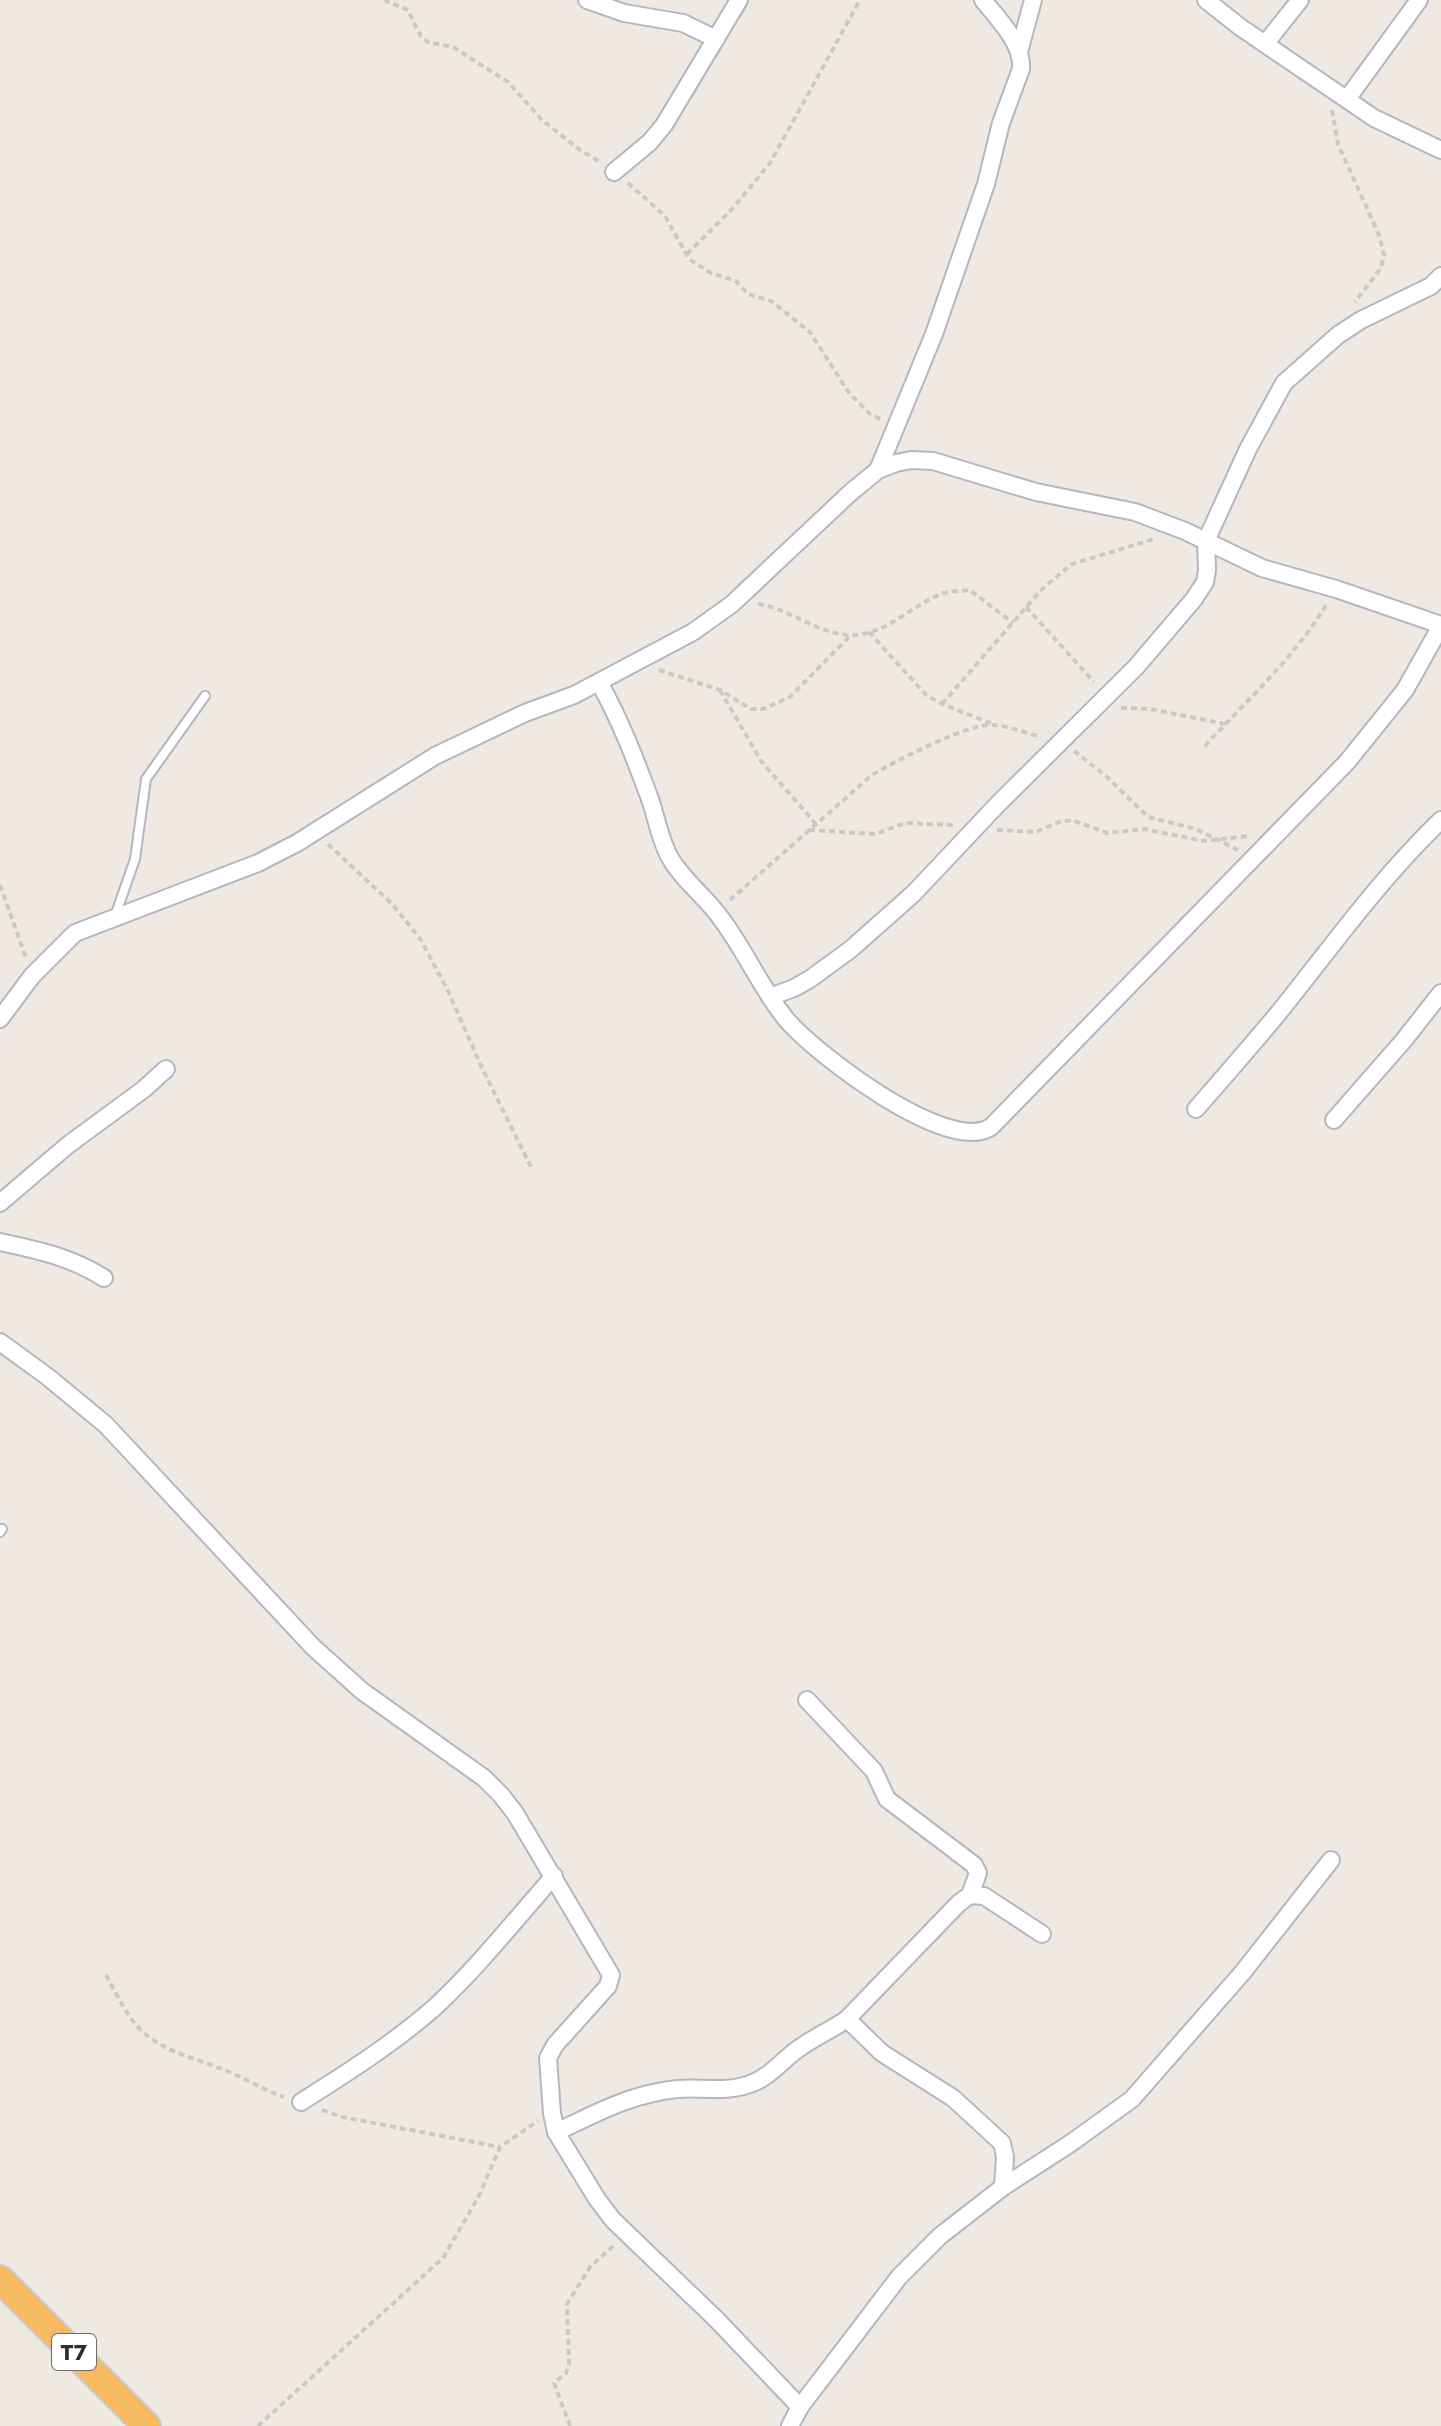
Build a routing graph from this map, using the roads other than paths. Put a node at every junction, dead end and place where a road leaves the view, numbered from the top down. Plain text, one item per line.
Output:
1 (587, 0) edge
2 (739, 0) edge
3 (983, 0) edge
4 (1033, 0) edge
5 (1206, 0) edge
6 (1300, 0) edge
7 (1419, 0) edge
8 (716, 39) junction
9 (1265, 44) junction
10 (1019, 52) junction
11 (1347, 99) junction
12 (1438, 144) edge
13 (614, 172) road end
14 (1441, 276) edge
15 (878, 470) junction
16 (1206, 541) junction
17 (1441, 626) edge
18 (599, 682) junction
19 (205, 696) dead end
20 (1441, 820) edge
21 (115, 916) junction
22 (1441, 993) edge
23 (770, 997) junction
24 (0, 1019) edge
25 (166, 1069) dead end
26 (1196, 1109) dead end
27 (1334, 1120) dead end
28 (0, 1203) edge
29 (0, 1242) edge
30 (104, 1278) dead end
31 (0, 1342) edge
32 (807, 1700) dead end
33 (1331, 1860) dead end
34 (554, 1876) junction
35 (970, 1895) junction
36 (1042, 1934) dead end
37 (847, 2019) junction
38 (301, 2102) road end
39 (556, 2132) junction
40 (1003, 2187) junction
41 (0, 2279) edge
42 (800, 2407) junction
43 (147, 2426) edge
44 (790, 2426) edge

1 - 8 street
2 - 8 street
3 - 10 street
4 - 10 street
5 - 9 street
6 - 9 street
7 - 11 street
8 - 13 street
9 - 11 street
10 - 15 street
11 - 12 street
14 - 16 street
15 - 16 street
15 - 18 street
16 - 17 street
16 - 23 street
17 - 23 street
18 - 21 street
18 - 23 street
19 - 21 lane
20 - 26 street
21 - 24 street
22 - 27 street
25 - 28 street
29 - 30 street
31 - 34 street
32 - 35 street
33 - 40 street
34 - 38 street
34 - 39 street
35 - 36 street
35 - 37 street
37 - 39 street
37 - 40 street
39 - 42 street
40 - 42 street
41 - 43 highway, T7
42 - 44 street

